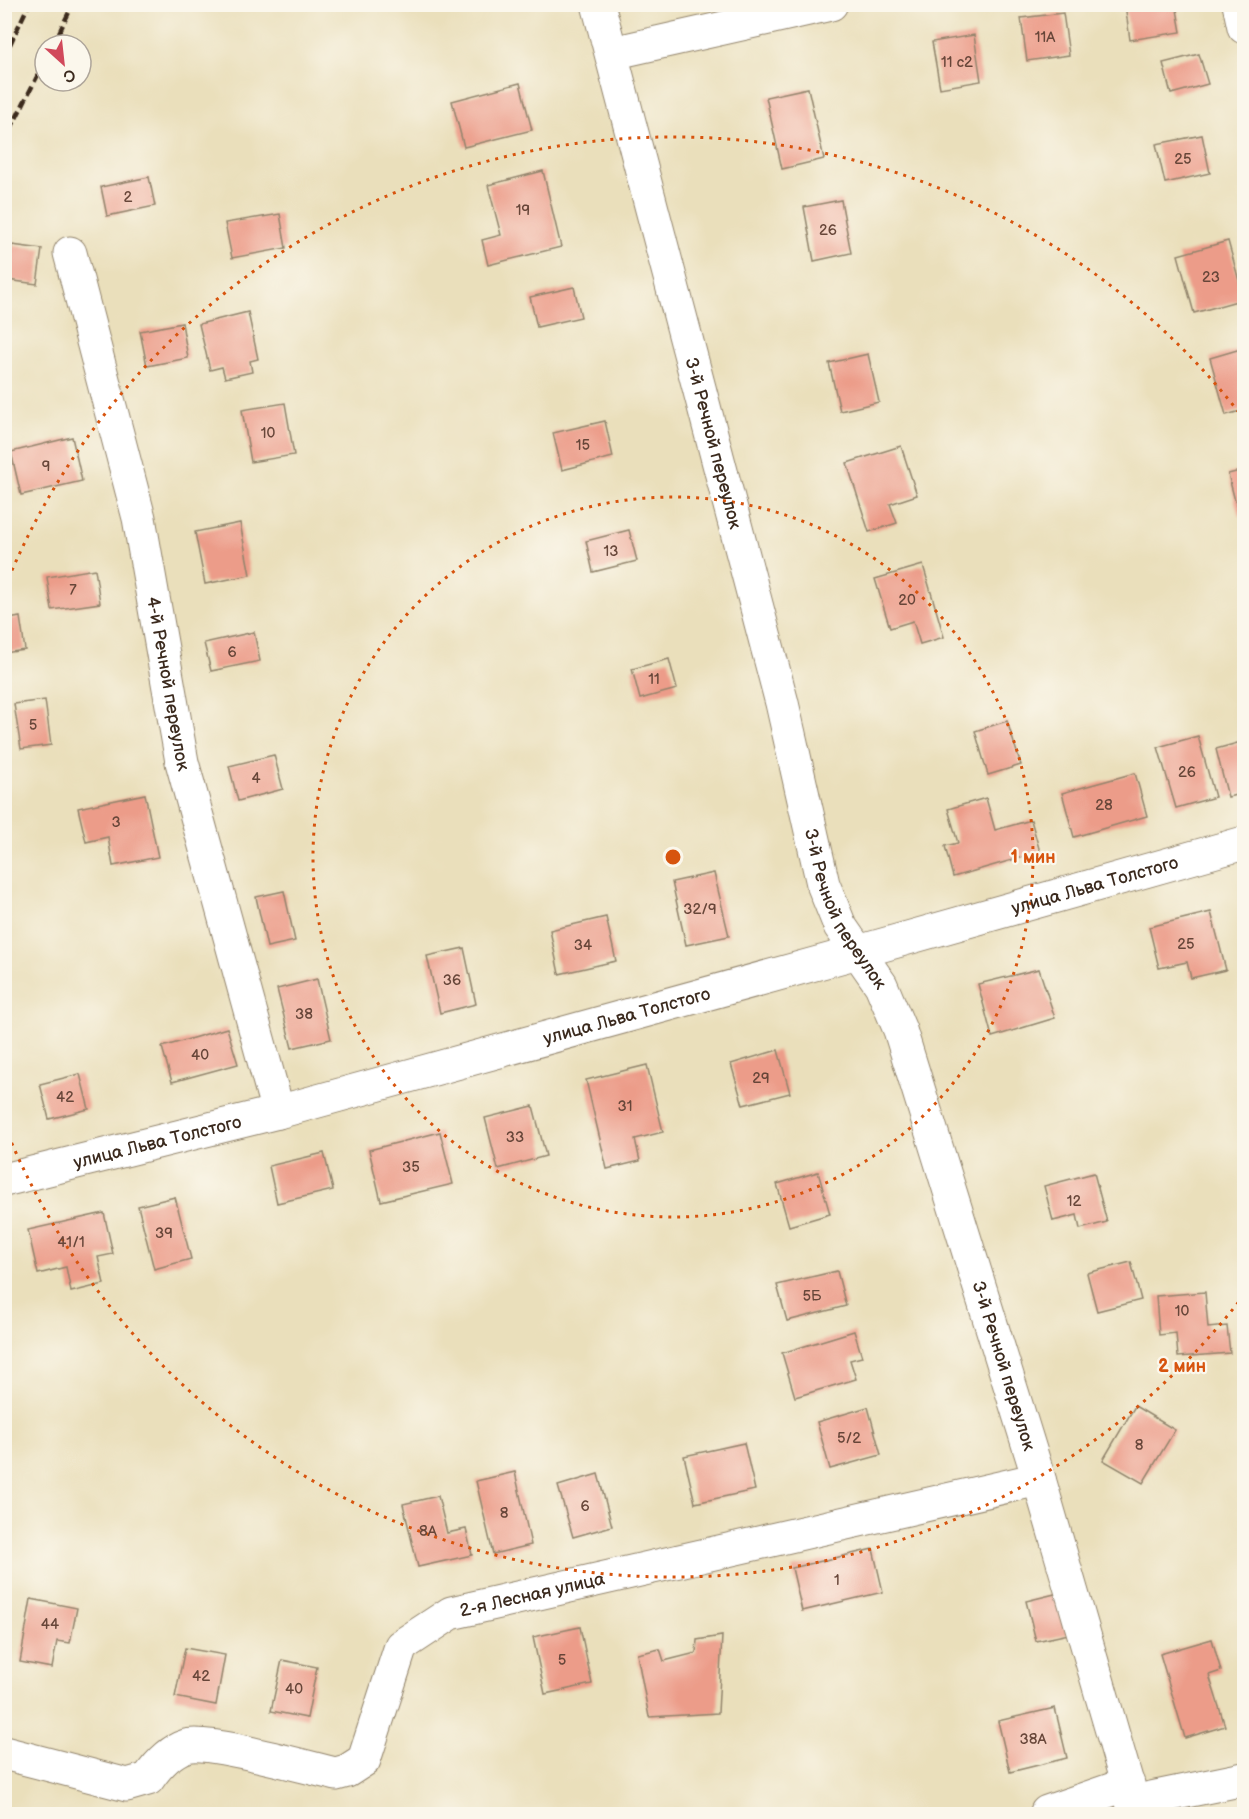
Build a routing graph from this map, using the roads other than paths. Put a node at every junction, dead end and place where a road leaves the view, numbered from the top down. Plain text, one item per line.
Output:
1 (598, 4) edge
2 (831, 4) edge
3 (1239, 4) edge
4 (1245, 27) edge
5 (612, 53) junction
6 (70, 253) dead end
7 (1245, 843) edge
8 (858, 952) junction
9 (278, 1112) junction
10 (4, 1180) edge
11 (1039, 1479) junction
12 (4, 1753) edge
13 (1245, 1779) edge
14 (1132, 1800) edge
15 (1047, 1812) dead end

1 - 5 street, 3-й Речной переулок
2 - 5 street
3 - 4 street
5 - 8 street, 3-й Речной переулок
6 - 9 street, 4-й Речной переулок
7 - 8 street, улица Льва Толстого
8 - 9 street, улица Льва Толстого
8 - 11 street, 3-й Речной переулок
9 - 10 street, улица Льва Толстого
11 - 12 street, 2-я Лесная улица
11 - 14 street, 3-й Речной переулок
13 - 14 street
14 - 15 street

